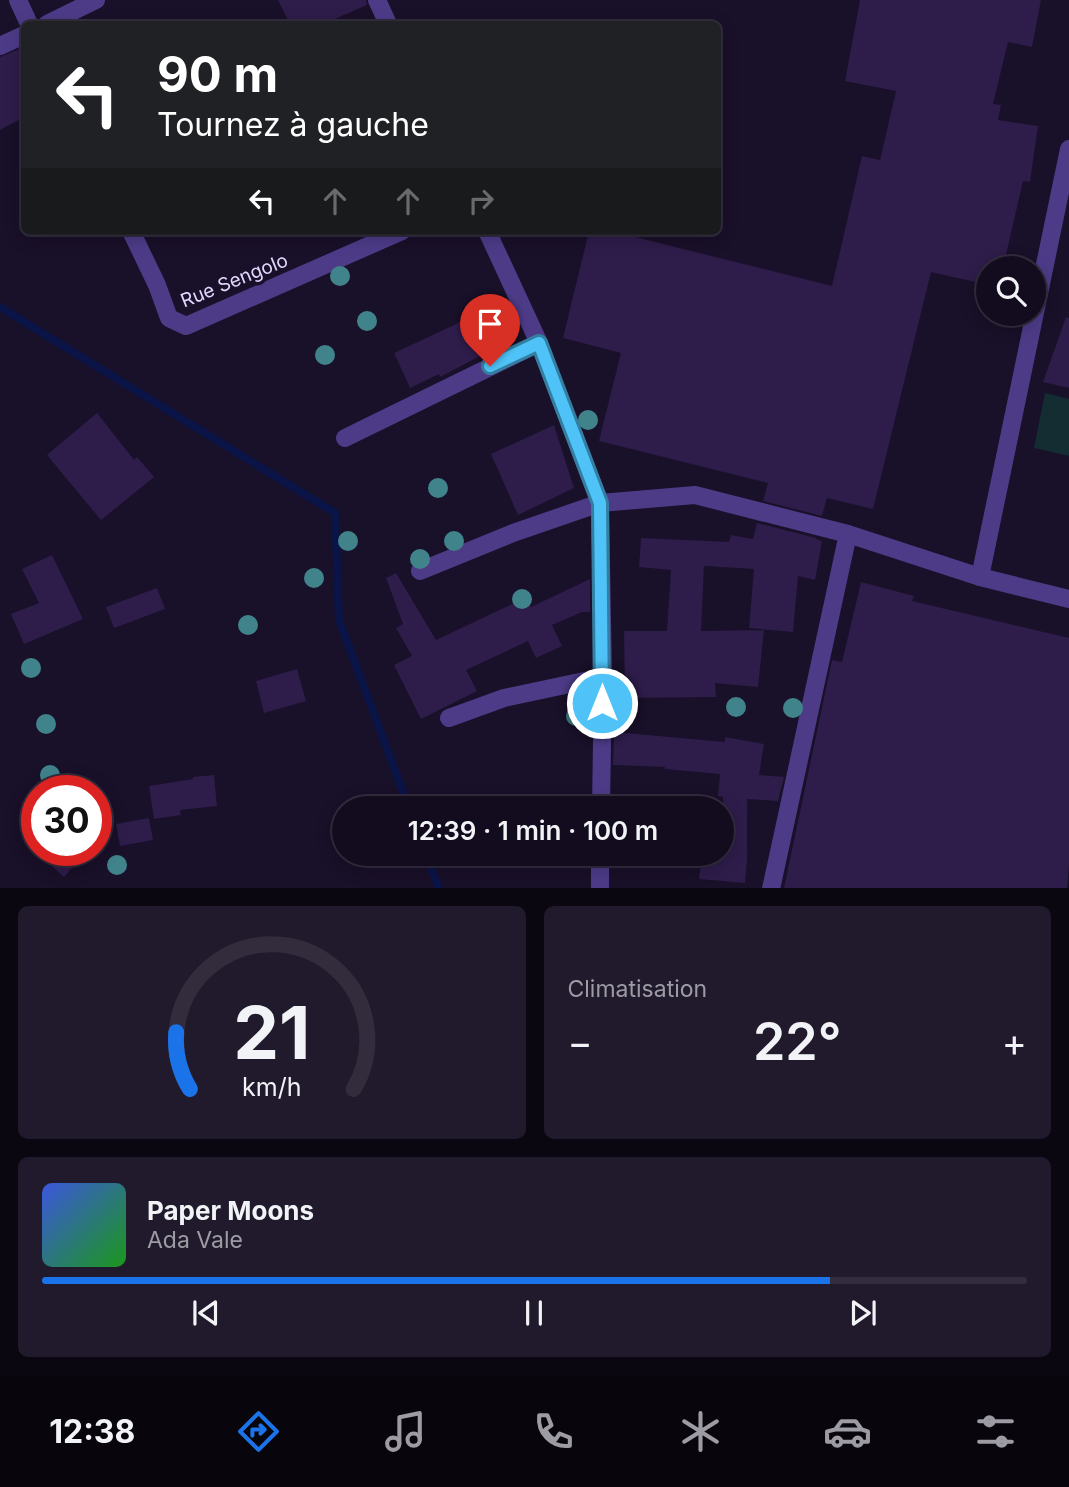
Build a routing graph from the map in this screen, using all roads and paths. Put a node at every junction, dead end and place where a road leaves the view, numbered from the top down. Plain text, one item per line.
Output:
1 (18, 0) edge
2 (96, 0) edge
3 (377, 0) edge
4 (28, 21) edge
5 (53, 21) edge
6 (387, 21) edge
7 (21, 36) edge
8 (0, 46) edge
9 (1069, 149) edge
10 (133, 235) edge
11 (392, 235) edge
12 (488, 235) edge
13 (539, 343) junction
14 (345, 438) dead end
15 (600, 503) junction
16 (848, 534) junction
17 (420, 571) dead end
18 (980, 577) junction
19 (1069, 599) edge
20 (603, 677) junction
21 (449, 718) dead end
22 (601, 796) edge
23 (600, 866) edge
24 (600, 888) edge
25 (771, 888) edge

1 - 4 street
2 - 5 street
3 - 6 street
7 - 8 street
9 - 18 street
10 - 11 street, Rue Sengolo
12 - 13 street
13 - 14 street
13 - 15 street
15 - 16 street
15 - 17 street
15 - 20 street
16 - 18 street
16 - 25 street
18 - 19 street
20 - 21 street
20 - 22 street
23 - 24 street

